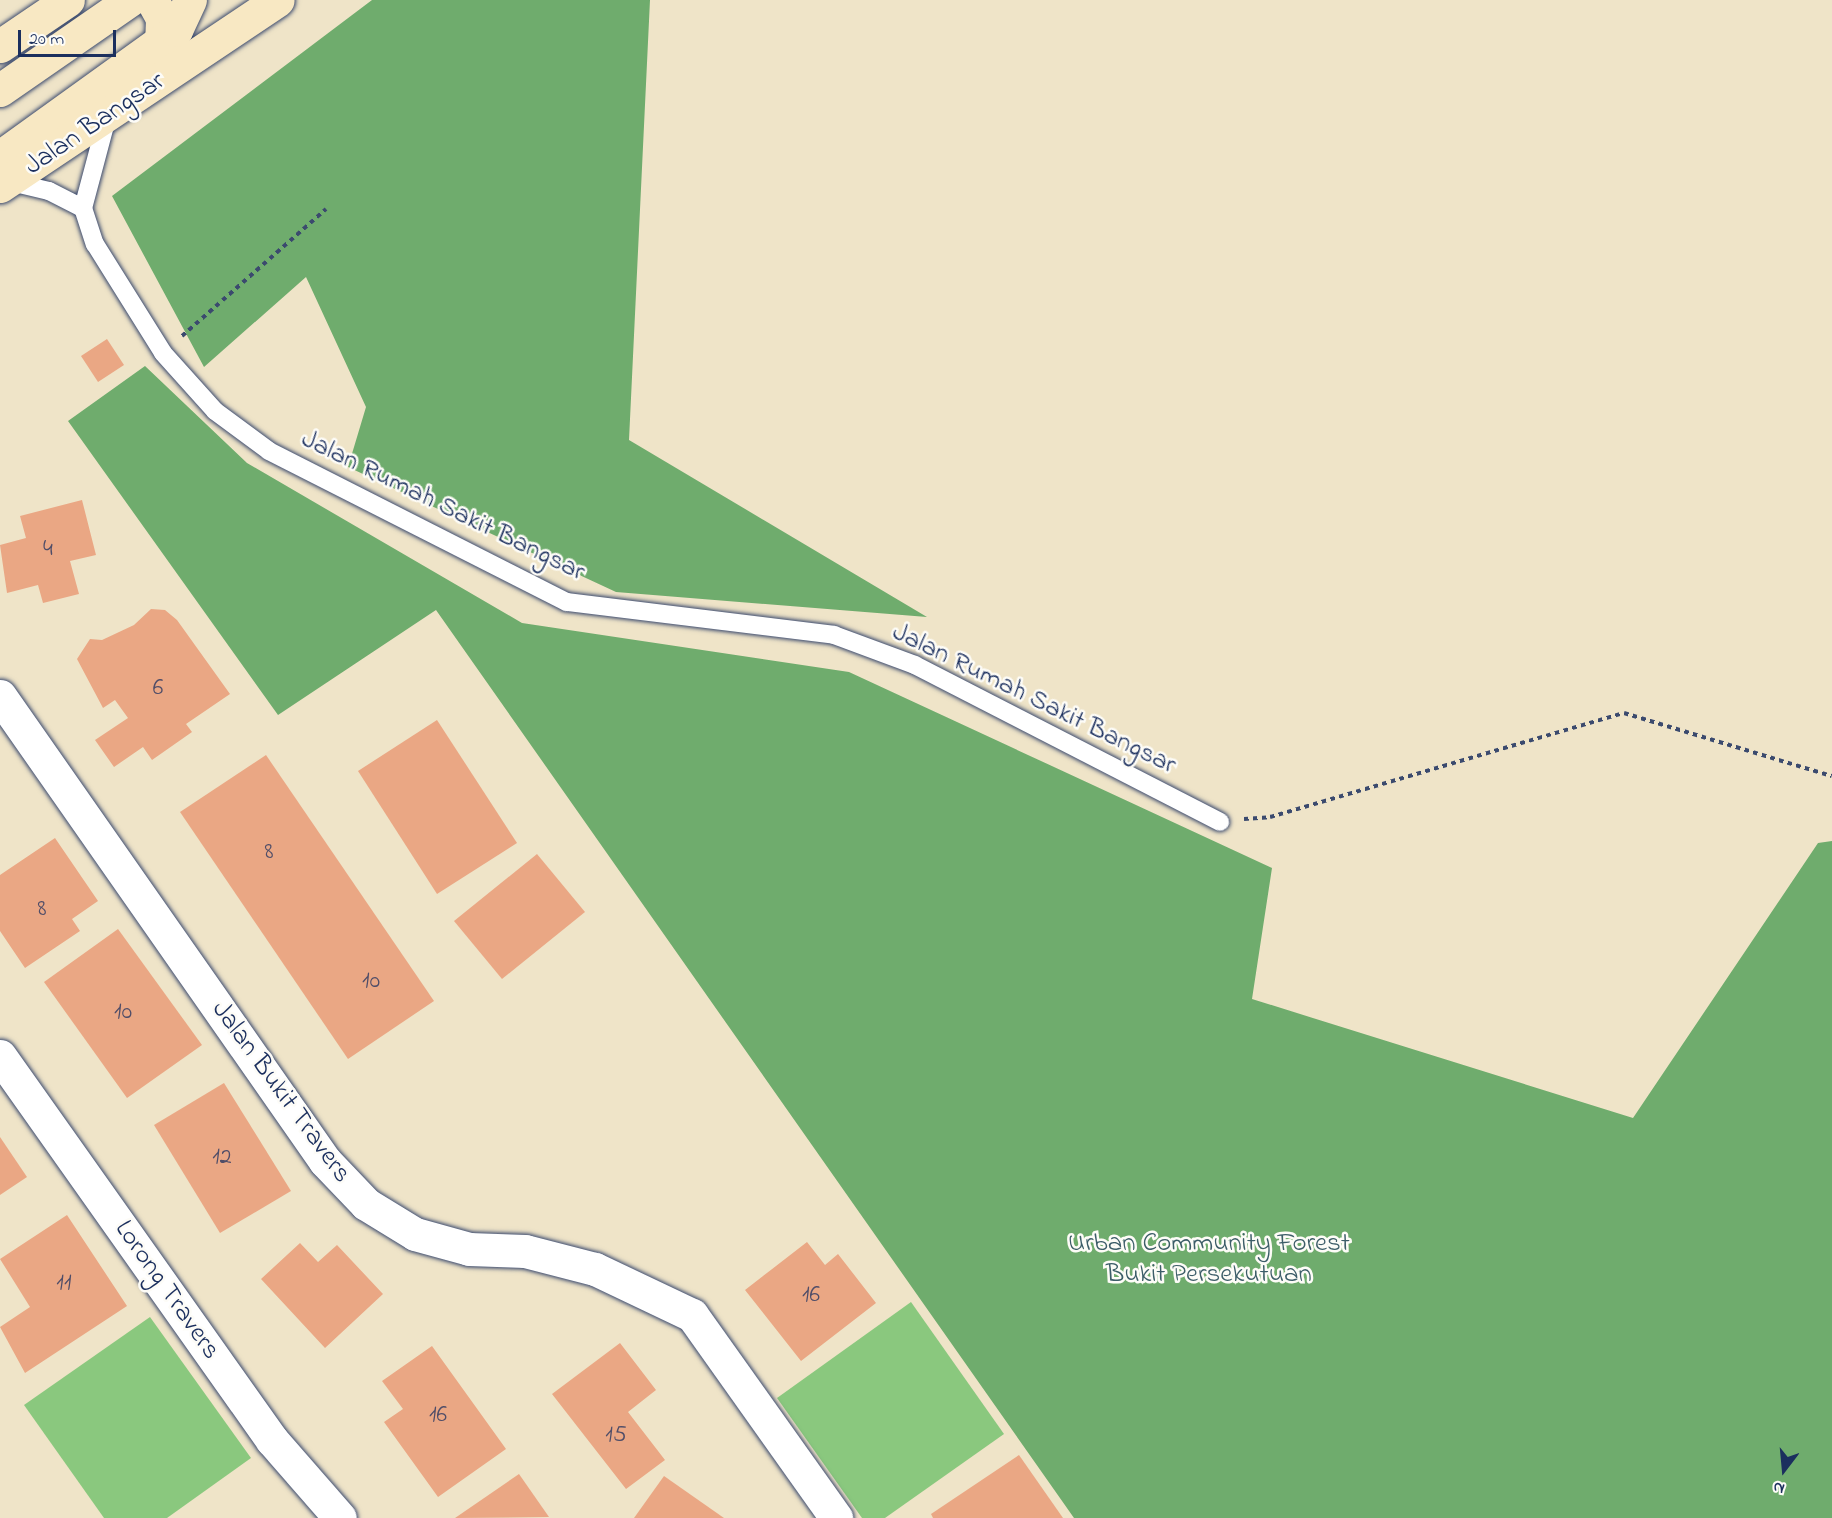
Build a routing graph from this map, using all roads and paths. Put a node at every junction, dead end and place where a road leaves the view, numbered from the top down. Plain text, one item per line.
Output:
1 (68, 0) edge
2 (130, 0) edge
3 (152, 0) edge
4 (190, 0) edge
5 (278, 0) edge
6 (161, 41) junction
7 (0, 46) edge
8 (0, 90) edge
9 (107, 117) junction
10 (2, 175) edge
11 (83, 208) junction
12 (326, 209) dead end
13 (163, 352) junction
14 (0, 696) edge
15 (1832, 776) edge
16 (1220, 822) joint
17 (0, 1056) edge
18 (340, 1518) edge
19 (836, 1518) edge

1 - 7 main road
2 - 8 main road
3 - 6 main road
4 - 6 main road
5 - 9 main road, Jalan Bangsar
6 - 10 main road
9 - 10 main road, Jalan Bangsar
9 - 11 lane
10 - 11 lane
11 - 13 lane, Jalan Rumah Sakit Bangsar
12 - 13 path
13 - 16 lane, Jalan Rumah Sakit Bangsar
14 - 19 street, Jalan Bukit Travers
15 - 16 path
17 - 18 street, Lorong Travers

